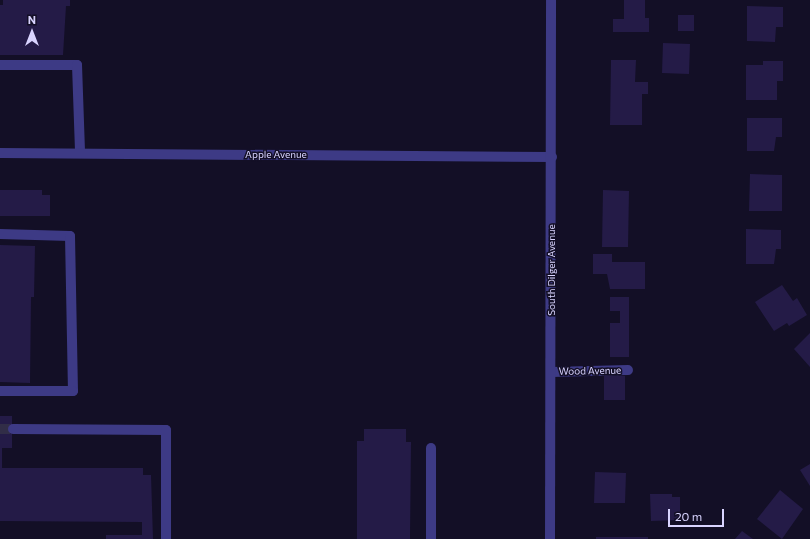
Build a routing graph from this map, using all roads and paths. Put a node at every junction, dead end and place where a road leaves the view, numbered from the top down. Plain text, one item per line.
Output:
1 (551, 0) edge
2 (0, 65) edge
3 (0, 153) edge
4 (80, 153) junction
5 (552, 157) junction
6 (0, 234) edge
7 (628, 370) dead end
8 (552, 372) junction
9 (0, 391) edge
10 (13, 429) tunnel mouth
11 (431, 448) dead end
12 (166, 539) edge
13 (431, 539) edge
14 (550, 539) edge

1 - 5 street, South Dilger Avenue
2 - 4 street
3 - 4 street, Apple Avenue
4 - 5 street, Apple Avenue
5 - 8 street, South Dilger Avenue
6 - 9 street
7 - 8 street, Wood Avenue
8 - 14 street, South Dilger Avenue
10 - 12 street
11 - 13 street

